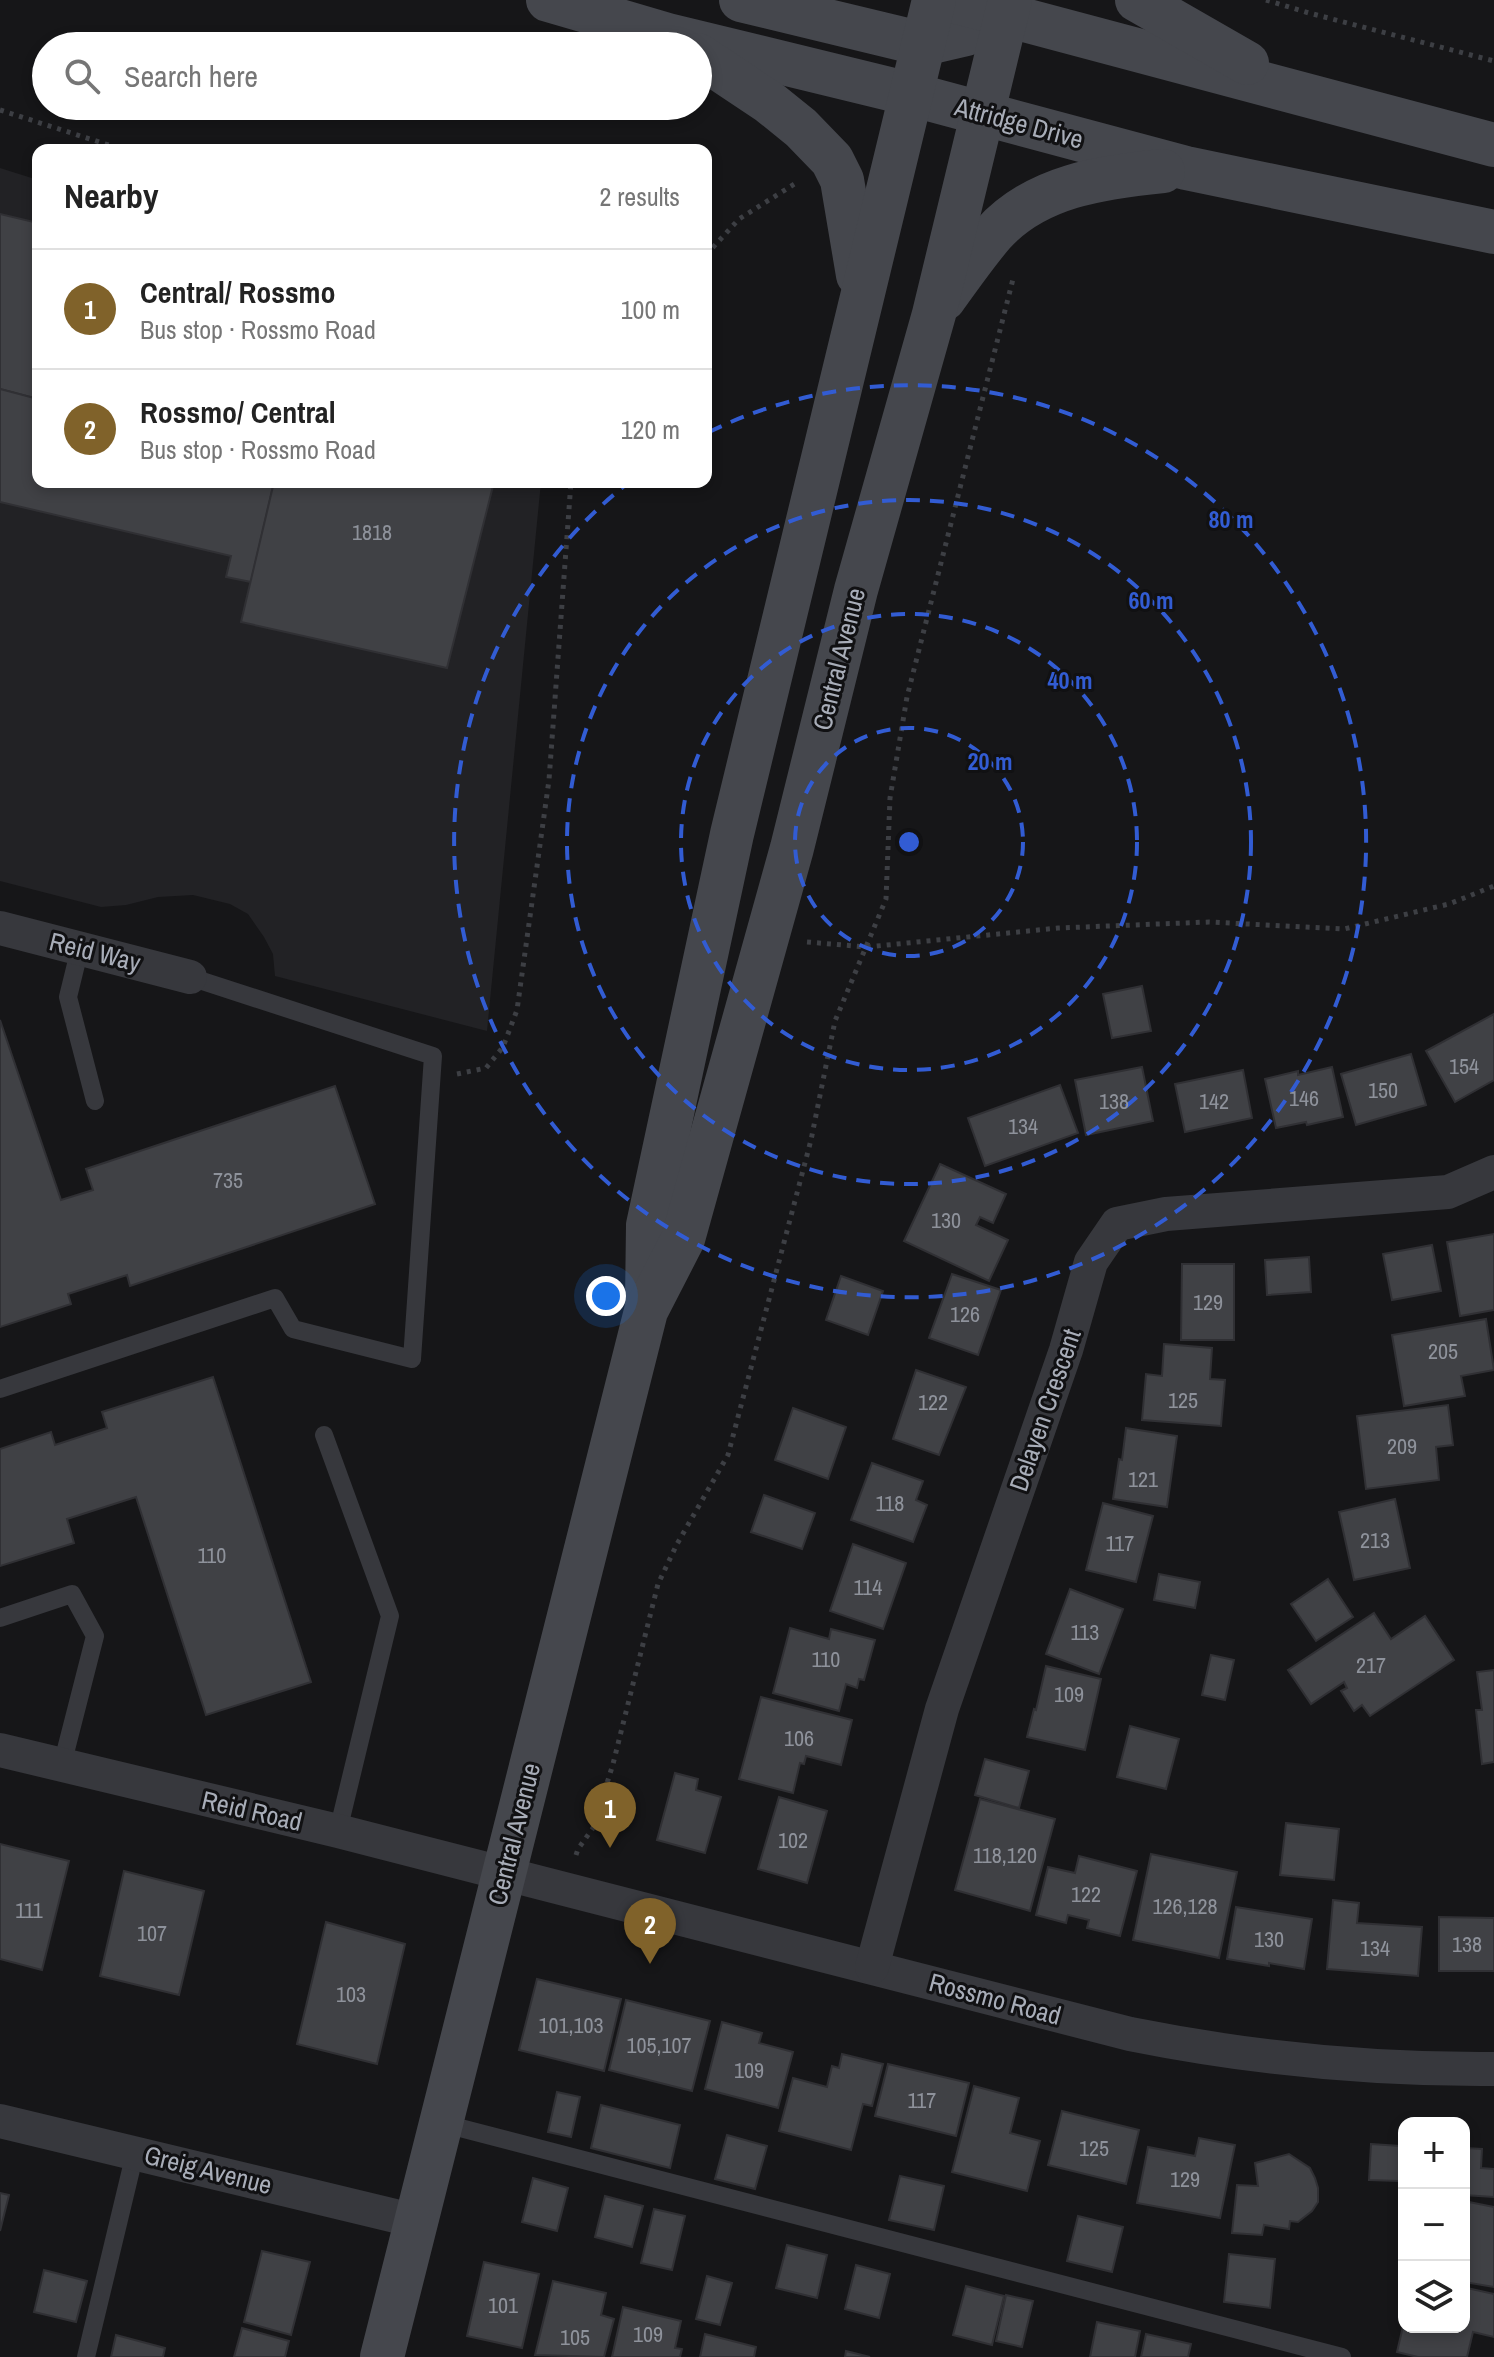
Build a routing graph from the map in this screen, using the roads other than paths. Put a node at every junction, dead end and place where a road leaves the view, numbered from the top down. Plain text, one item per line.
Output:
1 (548, 0) edge
2 (741, 0) edge
3 (934, 0) edge
4 (949, 0) edge
5 (1137, 0) edge
6 (1008, 7) edge
7 (645, 32) edge
8 (923, 44) junction
9 (712, 51) edge
10 (712, 64) edge
11 (1302, 93) junction
12 (910, 94) junction
13 (981, 113) junction
14 (1494, 145) edge
15 (1186, 168) junction
16 (1494, 232) edge
17 (861, 295) junction
18 (934, 314) junction
19 (0, 928) edge
20 (80, 948) junction
21 (190, 977) joint
22 (95, 1101) dead end
23 (1494, 1172) edge
24 (646, 1311) junction
25 (0, 1389) edge
26 (324, 1435) dead end
27 (0, 1618) edge
28 (0, 1750) edge
29 (62, 1765) junction
30 (338, 1831) junction
31 (504, 1875) junction
32 (872, 1967) junction
33 (1494, 2069) edge
34 (0, 2121) edge
35 (441, 2123) junction
36 (135, 2153) junction
37 (416, 2221) junction
38 (86, 2357) edge
39 (382, 2357) edge
40 (1342, 2357) edge

1 - 7 main road, Attridge Drive
2 - 8 main road
3 - 8 main road, Central Avenue
4 - 6 main road
5 - 11 main road
6 - 8 main road
6 - 11 main road
6 - 13 main road, Central Avenue
8 - 12 main road, Central Avenue
9 - 12 main road, Attridge Drive
10 - 17 main road
11 - 14 main road
12 - 13 main road, Attridge Drive
12 - 17 main road, Central Avenue
13 - 15 main road, Attridge Drive
13 - 18 main road, Central Avenue
15 - 16 main road, Attridge Drive
15 - 18 main road
17 - 24 main road, Central Avenue
18 - 24 main road, Central Avenue
19 - 20 street, Reid Way
20 - 21 street, Reid Way
20 - 22 lane
21 - 25 lane
23 - 32 street, Delayen Crescent
24 - 31 main road, Central Avenue
26 - 30 lane
27 - 29 lane
28 - 29 street, Reid Road
29 - 30 street, Reid Road
30 - 31 street, Reid Road
31 - 32 street, Rossmo Road
31 - 35 main road, Central Avenue
32 - 33 street, Rossmo Road
34 - 36 street, Greig Avenue
35 - 37 main road, Central Avenue
35 - 40 lane
36 - 37 street, Greig Avenue
36 - 38 lane
37 - 39 main road, Central Avenue

